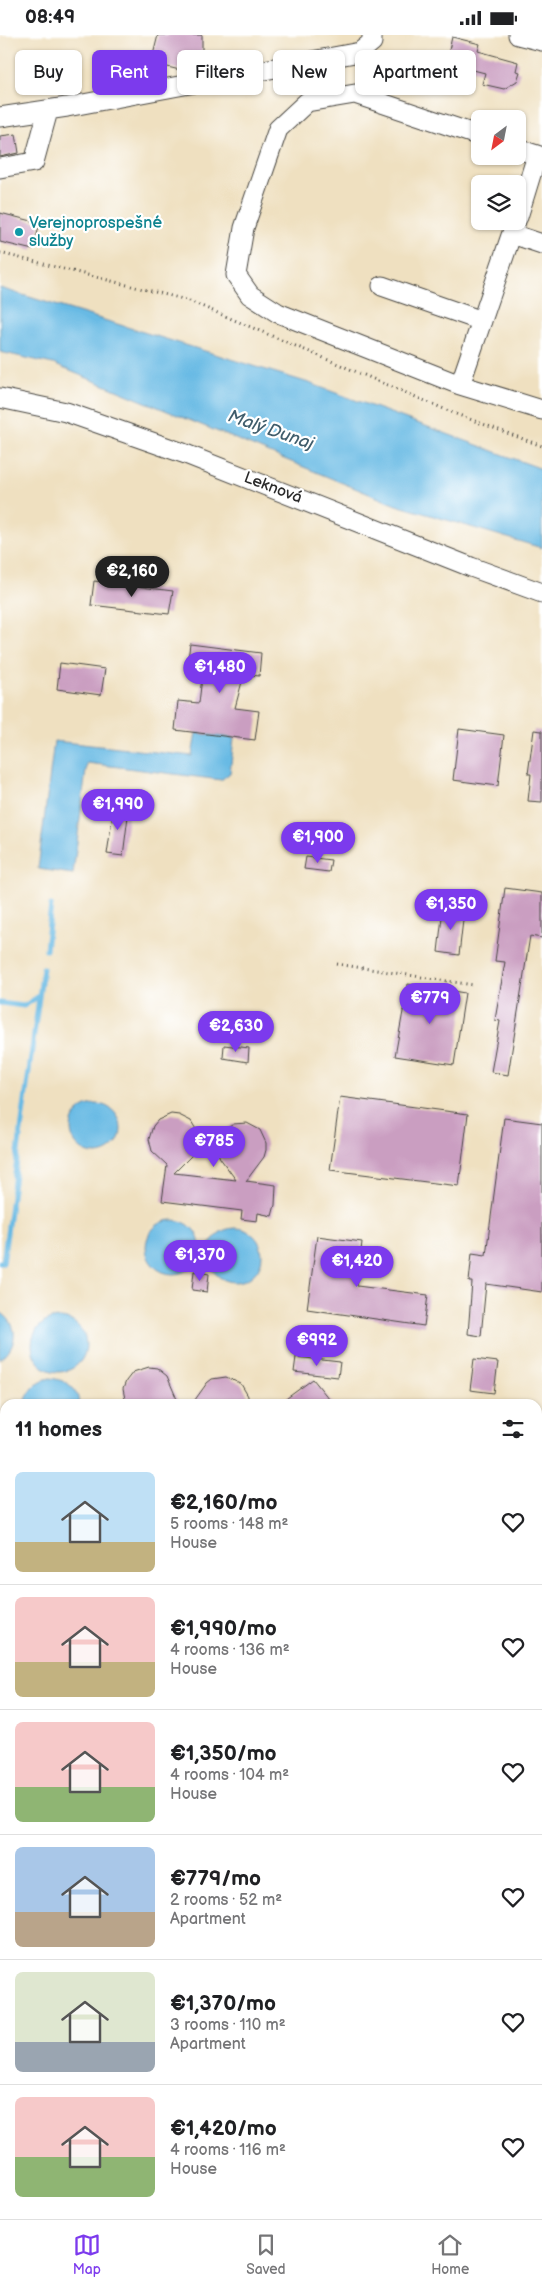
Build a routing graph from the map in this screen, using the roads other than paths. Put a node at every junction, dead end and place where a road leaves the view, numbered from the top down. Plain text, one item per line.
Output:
1 (372, 35) edge
2 (518, 35) edge
3 (542, 41) edge
4 (48, 111) junction
5 (0, 117) edge
6 (471, 133) edge
7 (526, 152) edge
8 (540, 156) edge
9 (0, 168) edge
10 (526, 194) edge
11 (513, 230) edge
12 (523, 230) edge
13 (542, 244) edge
14 (382, 286) dead end
15 (482, 321) junction
16 (460, 385) junction
17 (0, 399) edge
18 (542, 410) edge
19 (542, 593) edge

1 - 4 street
2 - 3 street
4 - 5 street
4 - 9 street
6 - 16 street
7 - 8 street
8 - 10 street
11 - 15 street
12 - 13 street
14 - 15 street
15 - 16 street
16 - 18 street
17 - 19 street, Leknová

